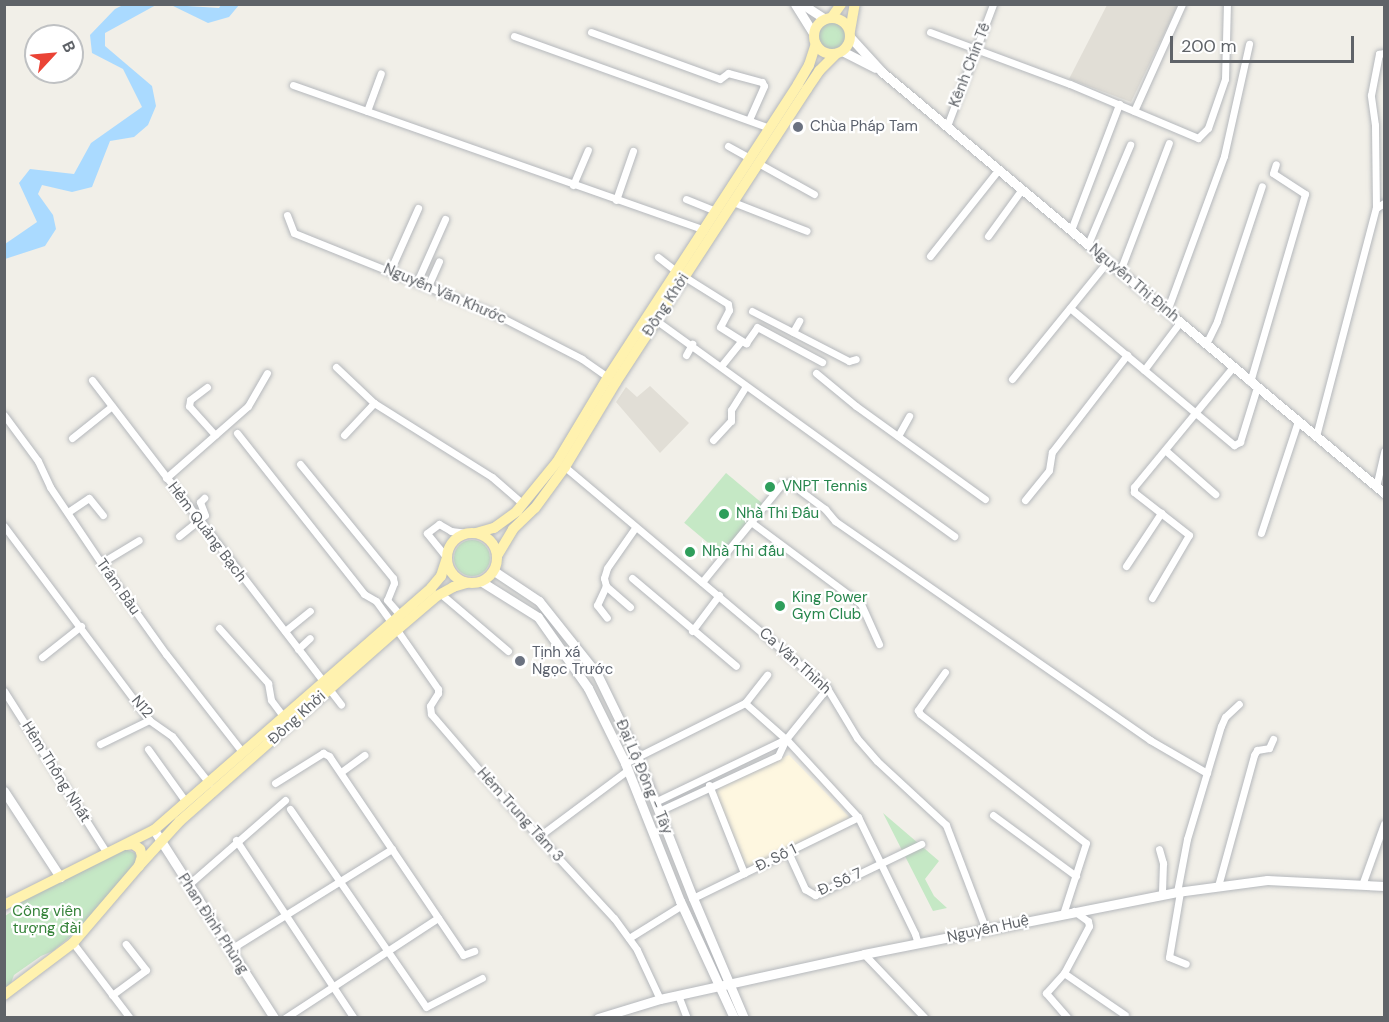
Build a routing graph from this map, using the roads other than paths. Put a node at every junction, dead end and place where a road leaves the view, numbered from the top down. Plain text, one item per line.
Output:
1 (795, 4) edge
2 (802, 4) edge
3 (841, 4) edge
4 (855, 4) edge
5 (993, 4) edge
6 (1182, 4) edge
7 (1227, 4) edge
8 (829, 18) junction
9 (591, 32) dead end
10 (930, 32) dead end
11 (850, 34) junction
12 (514, 36) dead end
13 (815, 40) junction
14 (1249, 44) dead end
15 (975, 51) junction
16 (839, 52) junction
17 (1384, 53) edge
18 (882, 72) junction
19 (381, 73) dead end
20 (293, 85) dead end
21 (1119, 104) junction
22 (367, 111) junction
23 (1134, 111) junction
24 (749, 120) junction
25 (947, 126) junction
26 (769, 128) junction
27 (1169, 143) dead end
28 (1130, 145) dead end
29 (728, 146) dead end
30 (588, 150) dead end
31 (633, 151) dead end
32 (754, 161) junction
33 (1275, 164) dead end
34 (999, 169) junction
35 (573, 185) junction
36 (1262, 186) dead end
37 (1022, 189) junction
38 (814, 194) dead end
39 (686, 199) dead end
40 (616, 200) junction
41 (733, 202) junction
42 (1384, 203) edge
43 (418, 208) dead end
44 (1376, 208) junction
45 (716, 211) junction
46 (287, 215) dead end
47 (445, 219) dead end
48 (704, 230) junction
49 (1071, 230) junction
50 (807, 231) dead end
51 (988, 236) dead end
52 (1088, 244) junction
53 (930, 255) dead end
54 (658, 257) dead end
55 (439, 261) dead end
56 (1108, 261) junction
57 (390, 271) junction
58 (1119, 271) junction
59 (680, 275) junction
60 (417, 282) junction
61 (428, 286) junction
62 (1070, 308) junction
63 (752, 311) dead end
64 (1167, 311) junction
65 (657, 321) junction
66 (799, 321) dead end
67 (1180, 322) junction
68 (793, 332) junction
69 (741, 341) junction
70 (692, 344) junction
71 (1206, 344) junction
72 (686, 355) dead end
73 (1127, 355) junction
74 (856, 359) dead end
75 (822, 362) dead end
76 (721, 366) junction
77 (336, 367) dead end
78 (1233, 367) junction
79 (1144, 369) junction
80 (267, 373) dead end
81 (816, 373) dead end
82 (608, 377) junction
83 (1012, 379) dead end
84 (92, 380) dead end
85 (1254, 384) junction
86 (746, 386) junction
87 (207, 387) dead end
88 (375, 403) junction
89 (112, 406) junction
90 (1196, 413) junction
91 (4, 414) edge
92 (909, 416) dead end
93 (1298, 421) junction
94 (237, 433) dead end
95 (215, 435) junction
96 (344, 435) dead end
97 (898, 436) junction
98 (1316, 436) junction
99 (72, 438) dead end
100 (713, 440) dead end
101 (1165, 450) junction
102 (1384, 451) edge
103 (300, 464) dead end
104 (565, 467) junction
105 (166, 478) junction
106 (1376, 487) junction
107 (1215, 494) dead end
108 (1384, 494) edge
109 (204, 498) dead end
110 (985, 499) dead end
111 (1025, 500) dead end
112 (523, 504) junction
113 (68, 512) junction
114 (1161, 513) junction
115 (103, 515) dead end
116 (199, 521) junction
117 (751, 522) junction
118 (4, 526) edge
119 (635, 528) junction
120 (472, 533) junction
121 (1261, 534) dead end
122 (179, 536) dead end
123 (954, 536) dead end
124 (139, 540) dead end
125 (497, 556) junction
126 (447, 558) junction
127 (101, 563) junction
128 (1126, 566) dead end
129 (494, 571) junction
130 (632, 578) dead end
131 (482, 582) junction
132 (702, 582) junction
133 (466, 583) junction
134 (606, 586) junction
135 (441, 594) junction
136 (718, 595) junction
137 (1152, 598) dead end
138 (630, 607) dead end
139 (310, 611) dead end
140 (608, 618) dead end
141 (396, 622) junction
142 (81, 626) junction
143 (219, 628) dead end
144 (285, 631) junction
145 (692, 631) junction
146 (310, 638) dead end
147 (879, 644) dead end
148 (298, 649) junction
149 (508, 651) dead end
150 (42, 657) dead end
151 (736, 666) dead end
152 (945, 672) dead end
153 (767, 675) dead end
154 (327, 685) junction
155 (827, 688) junction
156 (4, 691) edge
157 (745, 703) junction
158 (1239, 704) dead end
159 (341, 705) dead end
160 (284, 717) junction
161 (149, 720) junction
162 (786, 739) junction
163 (1273, 739) dead end
164 (100, 744) dead end
165 (148, 749) dead end
166 (243, 753) junction
167 (364, 755) dead end
168 (637, 756) junction
169 (626, 766) junction
170 (340, 772) junction
171 (1207, 773) junction
172 (709, 777) junction
173 (275, 783) dead end
174 (213, 786) junction
175 (709, 787) junction
176 (4, 791) edge
177 (285, 800) dead end
178 (186, 802) junction
179 (657, 806) junction
180 (290, 809) dead end
181 (993, 815) dead end
182 (858, 817) junction
183 (1384, 824) edge
184 (154, 830) junction
185 (538, 837) junction
186 (236, 840) junction
187 (160, 842) junction
188 (921, 844) dead end
189 (125, 845) junction
190 (392, 849) junction
191 (1159, 849) dead end
192 (788, 852) junction
193 (107, 853) junction
194 (881, 864) junction
195 (139, 866) junction
196 (744, 873) junction
197 (1076, 876) junction
198 (60, 877) junction
199 (341, 882) junction
200 (188, 885) junction
201 (1362, 885) junction
202 (1218, 886) junction
203 (1384, 886) edge
204 (1179, 892) junction
205 (1162, 895) junction
206 (693, 898) junction
207 (4, 905) edge
208 (682, 905) junction
209 (1074, 911) junction
210 (287, 914) junction
211 (1063, 914) junction
212 (438, 918) junction
213 (986, 930) junction
214 (629, 938) junction
215 (73, 943) junction
216 (126, 944) dead end
217 (918, 944) junction
218 (230, 950) junction
219 (387, 950) junction
220 (474, 951) dead end
221 (864, 954) junction
222 (1186, 964) dead end
223 (1064, 973) junction
224 (482, 978) dead end
225 (730, 984) junction
226 (333, 986) junction
227 (719, 986) junction
228 (4, 995) edge
229 (112, 995) junction
230 (678, 995) junction
231 (660, 999) junction
232 (1125, 1015) dead end
233 (130, 1017) edge
234 (274, 1017) edge
235 (285, 1017) edge
236 (354, 1017) edge
237 (598, 1017) edge
238 (687, 1017) edge
239 (734, 1017) edge
240 (744, 1017) edge
241 (925, 1017) edge
242 (1068, 1017) edge

1 - 13 main road
2 - 8 main road
3 - 8 main road
4 - 11 main road
5 - 15 street, Kênh Chín Tế
6 - 23 street
7 - 23 street
8 - 11 main road
8 - 13 main road
9 - 24 street
10 - 15 street
11 - 16 main road
11 - 18 main road, Nguyễn Thị Định
12 - 24 street
13 - 16 main road
13 - 26 main road, Đồng Khởi
14 - 64 street
15 - 21 street
15 - 25 street, Kênh Chín Tế
16 - 18 main road, Nguyễn Thị Định
16 - 32 main road, Đồng Khởi
17 - 44 street
18 - 25 main road, Nguyễn Thị Định
19 - 22 street
20 - 22 street
21 - 23 street
21 - 49 street
22 - 35 street
24 - 26 street
25 - 34 main road, Nguyễn Thị Định
26 - 32 main road, Đồng Khởi
27 - 58 street
28 - 52 street
29 - 32 street
30 - 35 street
31 - 40 street
32 - 38 street
32 - 41 main road, Đồng Khởi
32 - 45 main road, Đồng Khởi
33 - 85 street
34 - 37 main road, Nguyễn Thị Định
34 - 53 street
35 - 40 street
36 - 71 street
37 - 49 main road, Nguyễn Thị Định
37 - 51 street
39 - 45 street
40 - 48 street
41 - 50 street
41 - 59 main road, Đồng Khởi
42 - 44 street
43 - 57 street
44 - 98 street
45 - 48 main road, Đồng Khởi
46 - 57 street, Nguyễn Văn Khước
47 - 60 street
48 - 59 main road, Đồng Khởi
49 - 52 main road, Nguyễn Thị Định
52 - 56 main road, Nguyễn Thị Định
54 - 59 street
55 - 61 street
56 - 58 main road, Nguyễn Thị Định
56 - 62 street
57 - 60 street, Nguyễn Văn Khước
58 - 64 main road, Nguyễn Thị Định
59 - 65 main road, Đồng Khởi
59 - 69 street
59 - 82 main road, Đồng Khởi
60 - 61 street, Nguyễn Văn Khước
61 - 82 street, Nguyễn Văn Khước
62 - 73 street
62 - 83 street
63 - 68 street
64 - 67 main road, Nguyễn Thị Định
65 - 70 street
65 - 104 main road, Đồng Khởi
66 - 68 street
67 - 71 main road, Nguyễn Thị Định
67 - 79 street
68 - 74 street
69 - 75 street
69 - 76 street
70 - 72 street
70 - 76 street
71 - 78 main road, Nguyễn Thị Định
73 - 79 street
73 - 111 street
76 - 86 street
77 - 88 street
78 - 85 main road, Nguyễn Thị Định
78 - 90 street
79 - 90 street
80 - 95 street
81 - 97 street
82 - 112 main road, Đồng Khởi
84 - 89 street, Hẻm Quảng Bạch
85 - 90 street
85 - 93 main road, Nguyễn Thị Định
86 - 100 street
86 - 123 street
87 - 95 street
88 - 96 street
88 - 112 street
89 - 99 street
89 - 105 street, Hẻm Quảng Bạch
90 - 101 street
91 - 113 street, Trâm Bầu
92 - 97 street
93 - 98 main road, Nguyễn Thị Định
93 - 121 street
94 - 141 street
95 - 105 street
97 - 110 street
98 - 106 main road, Nguyễn Thị Định
101 - 107 street
101 - 114 street
102 - 106 street
103 - 141 street
104 - 119 street, Ca Văn Thỉnh
104 - 125 main road, Đồng Khởi
105 - 116 street, Hẻm Quảng Bạch
106 - 108 main road, Nguyễn Thị Định
109 - 116 street
112 - 120 main road, Đồng Khởi
113 - 115 street
113 - 127 street, Trâm Bầu
114 - 128 street
114 - 137 street
116 - 122 street
116 - 144 street, Hẻm Quảng Bạch
117 - 132 street
117 - 147 street
117 - 171 street
118 - 142 street, N12
119 - 132 street, Ca Văn Thỉnh
119 - 134 street
120 - 125 main road
120 - 126 main road
120 - 126 street
124 - 127 street
125 - 129 main road
126 - 133 main road
126 - 141 main road, Đồng Khởi
127 - 166 street, Trâm Bầu
129 - 131 main road
129 - 168 main road, Đại Lộ Đông - Tây
130 - 145 street
131 - 133 main road
131 - 169 main road, Đại Lộ Đông - Tây
132 - 136 street, Ca Văn Thỉnh
133 - 135 main road, Đồng Khởi
134 - 138 street
134 - 140 street
135 - 141 main road, Đồng Khởi
135 - 149 street
136 - 145 street
136 - 155 street, Ca Văn Thỉnh
139 - 144 street
141 - 154 main road, Đồng Khởi
141 - 185 street, Hẻm Trung Tâm 3
142 - 150 street
142 - 161 street, N12
143 - 160 street
144 - 148 street, Hẻm Quảng Bạch
145 - 151 street
146 - 148 street
148 - 154 street, Hẻm Quảng Bạch
152 - 197 street
153 - 157 street
154 - 159 street, Hẻm Quảng Bạch
154 - 160 main road, Đồng Khởi
154 - 174 main road, Đồng Khởi
155 - 162 street
155 - 213 street, Ca Văn Thỉnh
156 - 193 street, Hẻm Thống Nhất
157 - 162 street
157 - 168 street
158 - 171 street
160 - 166 main road, Đồng Khởi
161 - 164 street
161 - 174 street, N12
162 - 172 street
162 - 175 street
162 - 182 street
163 - 202 street
165 - 178 street
166 - 174 main road, Đồng Khởi
167 - 170 street
168 - 169 street
168 - 179 main road, Đại Lộ Đông - Tây
169 - 185 street
169 - 208 main road, Đại Lộ Đông - Tây
170 - 173 street
170 - 190 street
171 - 204 street
172 - 175 street
172 - 179 street
174 - 178 main road, Đồng Khởi
174 - 187 main road, Đồng Khởi
175 - 179 street
175 - 196 street
176 - 198 main road
177 - 186 street
178 - 184 main road, Đồng Khởi
179 - 206 main road, Đại Lộ Đông - Tây
180 - 199 street
181 - 197 street
182 - 192 street, Đ. Số 1
182 - 194 street
183 - 201 street
184 - 187 main road, Phan Đình Phùng
184 - 189 main road, Đồng Khởi
185 - 214 street, Hẻm Trung Tâm 3
186 - 200 street
186 - 210 street
187 - 195 main road, Đồng Khởi
187 - 200 main road, Phan Đình Phùng
188 - 194 street
189 - 193 main road, Đồng Khởi
189 - 195 main road
190 - 199 street
190 - 212 street
191 - 205 street
192 - 194 street, Đ. Số 7
192 - 196 street, Đ. Số 1
193 - 198 main road, Đồng Khởi
194 - 217 street
195 - 215 main road, Đồng Khởi
196 - 206 street, Đ. Số 1
197 - 211 street
198 - 207 main road, Đồng Khởi
199 - 210 street
199 - 219 street
200 - 218 main road, Phan Đình Phùng
201 - 202 main road, Nguyễn Huệ
201 - 203 main road, Nguyễn Huệ
202 - 204 main road, Nguyễn Huệ
204 - 205 main road, Nguyễn Huệ
204 - 222 street
205 - 209 main road, Nguyễn Huệ
206 - 225 main road, Đại Lộ Đông - Tây
208 - 214 street
208 - 227 main road, Đại Lộ Đông - Tây
209 - 211 main road, Nguyễn Huệ
209 - 223 street
210 - 218 street
210 - 226 street
211 - 213 main road, Nguyễn Huệ
212 - 219 street
212 - 220 street
213 - 217 main road, Nguyễn Huệ
214 - 231 street, Hẻm Trung Tâm 3
215 - 228 main road, Đồng Khởi
215 - 229 street
216 - 229 street
217 - 221 main road, Nguyễn Huệ
218 - 234 main road, Phan Đình Phùng
219 - 224 street
219 - 226 street
221 - 225 main road, Nguyễn Huệ
221 - 241 street
223 - 232 street
223 - 242 street
225 - 227 main road, Nguyễn Huệ
225 - 240 main road, Đại Lộ Đông - Tây
226 - 235 street
226 - 236 street
227 - 230 main road, Nguyễn Huệ
227 - 239 main road, Đại Lộ Đông - Tây
229 - 233 street
230 - 231 main road, Nguyễn Huệ
230 - 238 street
231 - 237 main road, Nguyễn Huệ

